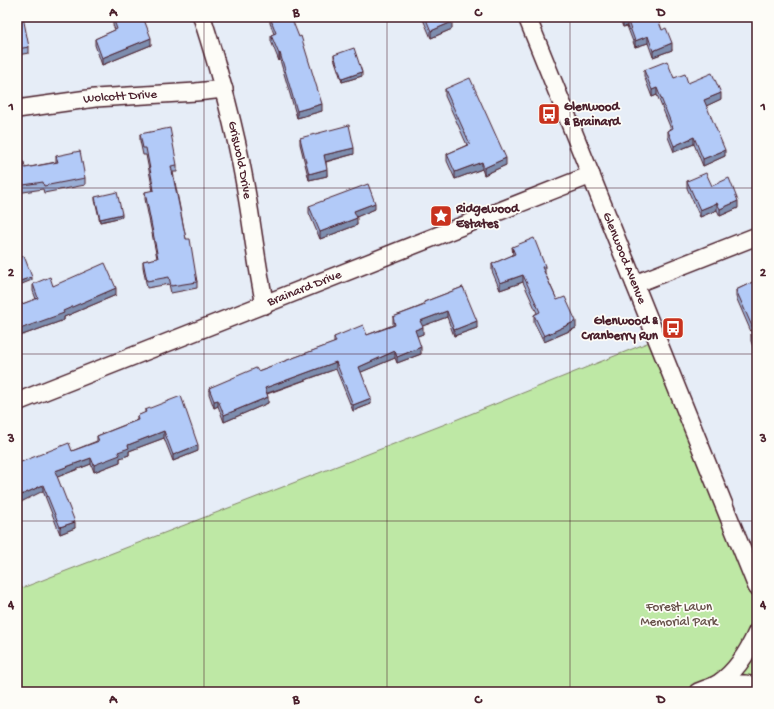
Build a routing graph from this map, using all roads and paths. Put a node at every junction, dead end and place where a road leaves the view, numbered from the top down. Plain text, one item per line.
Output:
1 (202, 17) edge
2 (527, 17) edge
3 (224, 89) junction
4 (17, 109) edge
5 (591, 175) junction
6 (757, 236) edge
7 (635, 284) junction
8 (264, 305) junction
9 (17, 402) edge
10 (757, 587) edge
11 (757, 632) edge
12 (718, 684) junction
13 (757, 686) edge
14 (698, 692) edge

1 - 3 street, Griswold Drive
2 - 5 street, Glenwood Avenue
3 - 4 street, Wolcott Drive
3 - 8 street, Griswold Drive
5 - 7 street, Glenwood Avenue
5 - 8 street, Brainard Drive
6 - 7 street
7 - 10 street, Glenwood Avenue
8 - 9 street, Brainard Drive
11 - 12 street
12 - 13 street
12 - 14 street

